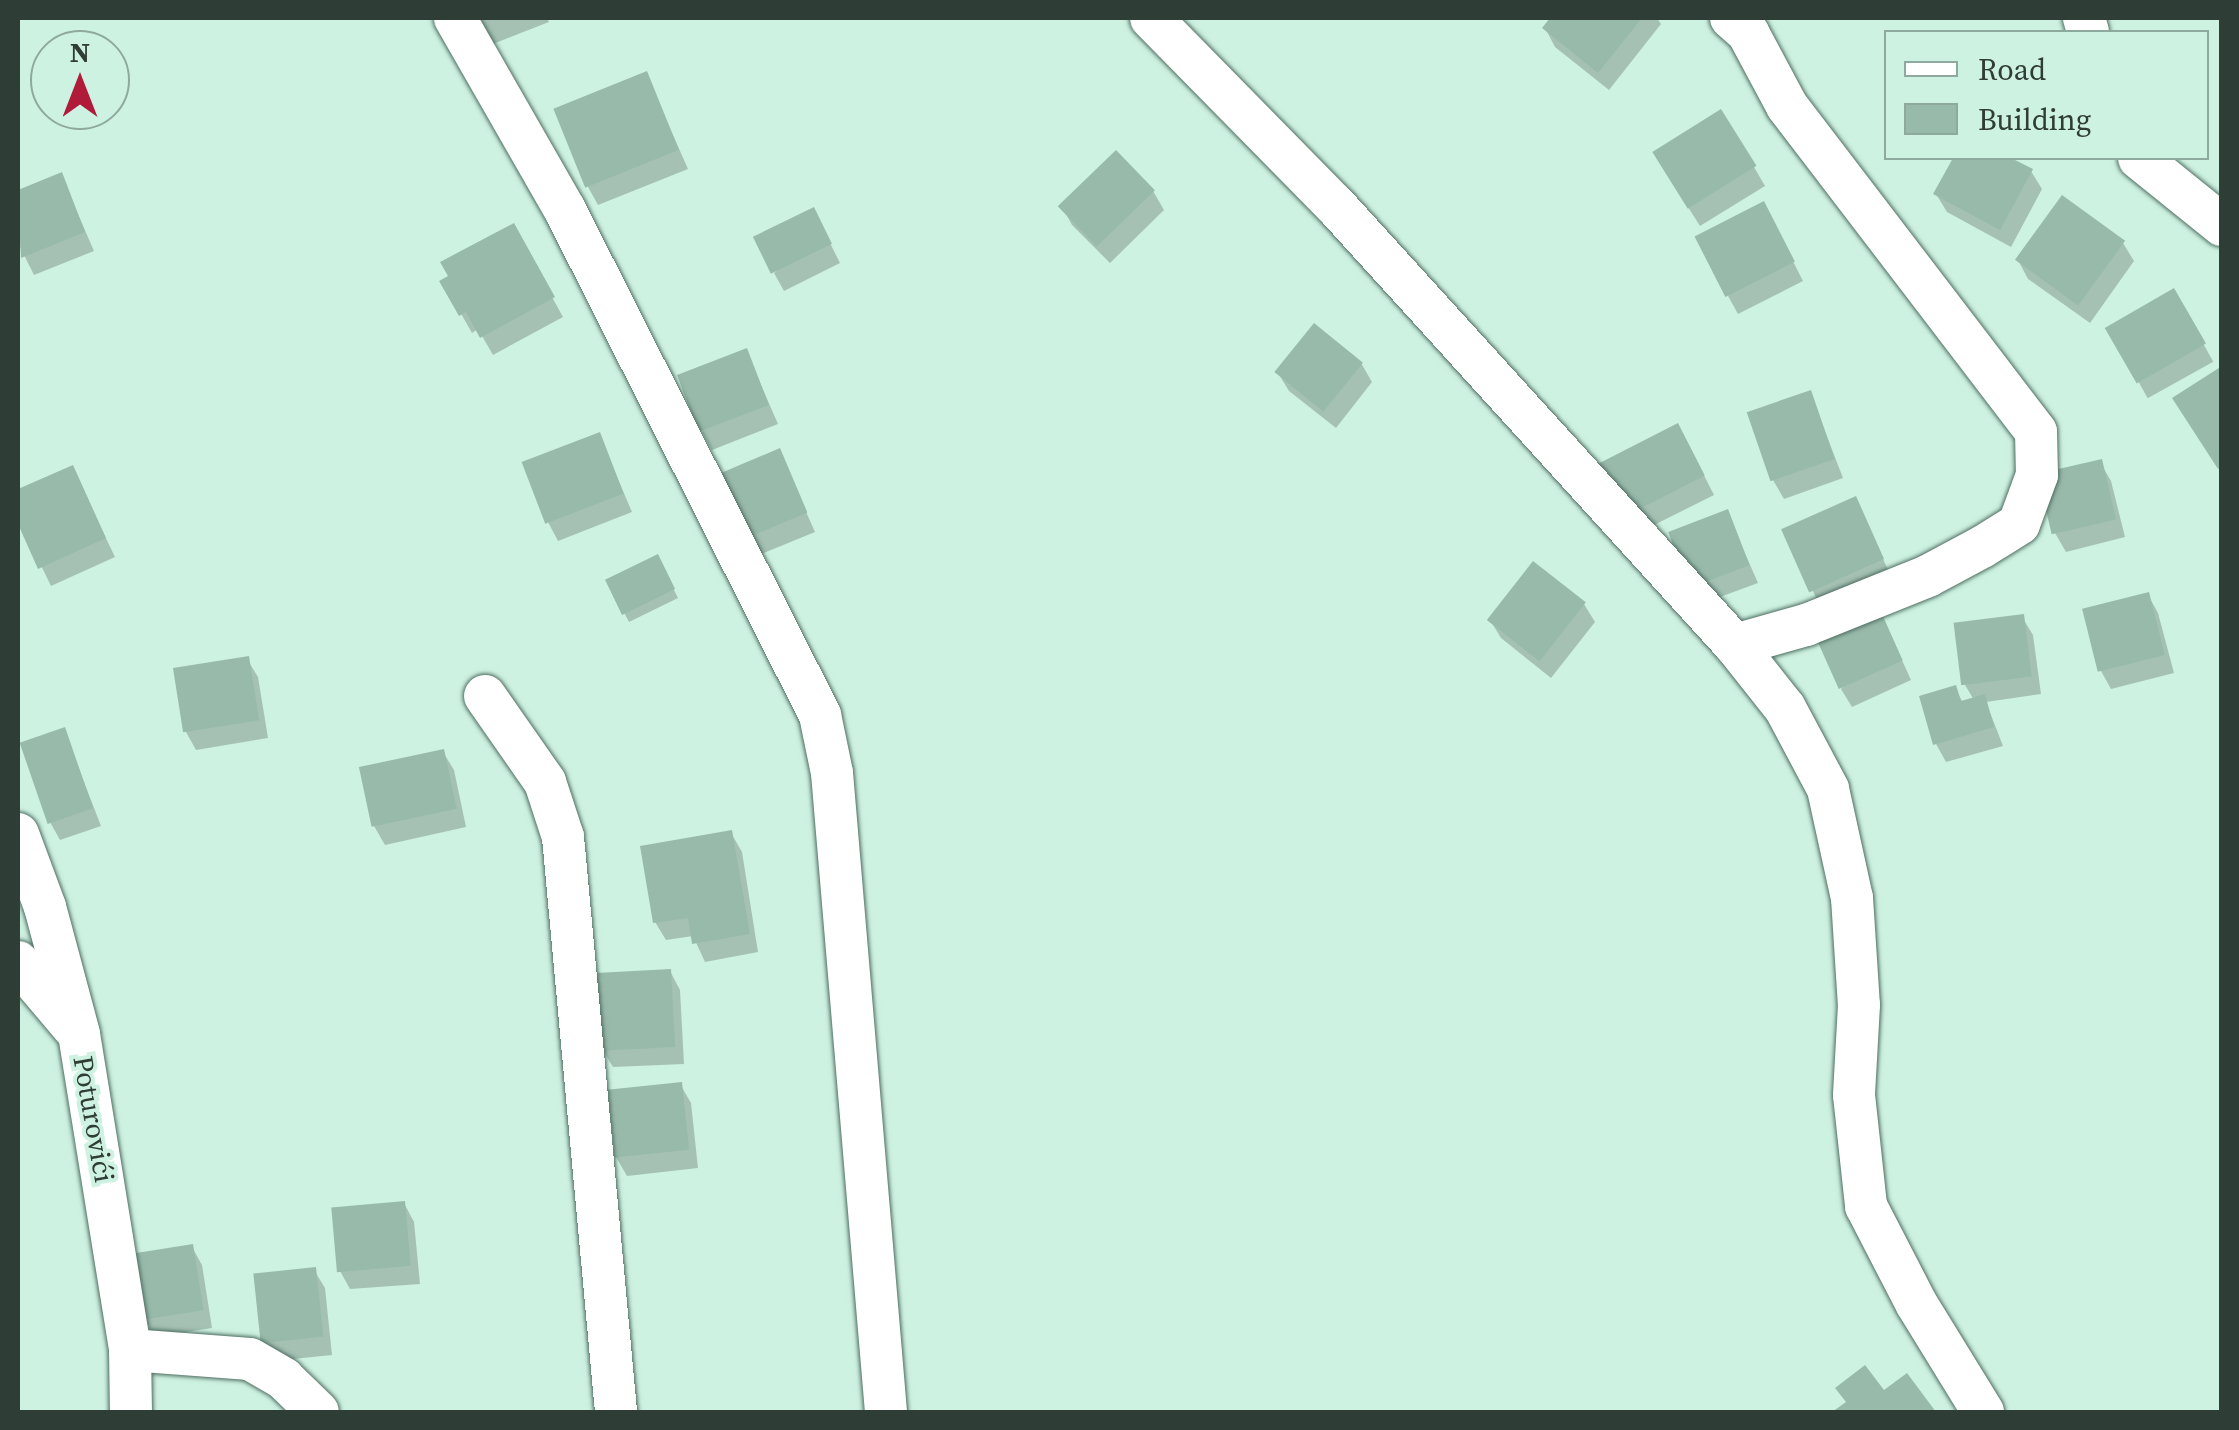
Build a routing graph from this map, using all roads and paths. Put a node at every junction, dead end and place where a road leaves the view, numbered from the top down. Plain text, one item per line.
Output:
1 (455, 18) edge
2 (1151, 18) edge
3 (1731, 18) edge
4 (2141, 160) edge
5 (2222, 225) edge
6 (1735, 645) junction
7 (485, 696) dead end
8 (18, 834) edge
9 (18, 962) edge
10 (79, 1034) junction
11 (130, 1350) junction
12 (131, 1412) edge
13 (318, 1412) edge
14 (616, 1412) edge
15 (886, 1412) edge
16 (1983, 1412) edge

1 - 15 street
2 - 6 street
3 - 6 street
4 - 5 street
6 - 16 street
7 - 14 street
8 - 10 street, Poturovići
9 - 10 street
10 - 11 street, Poturovići
11 - 12 street, Poturovići
11 - 13 street

